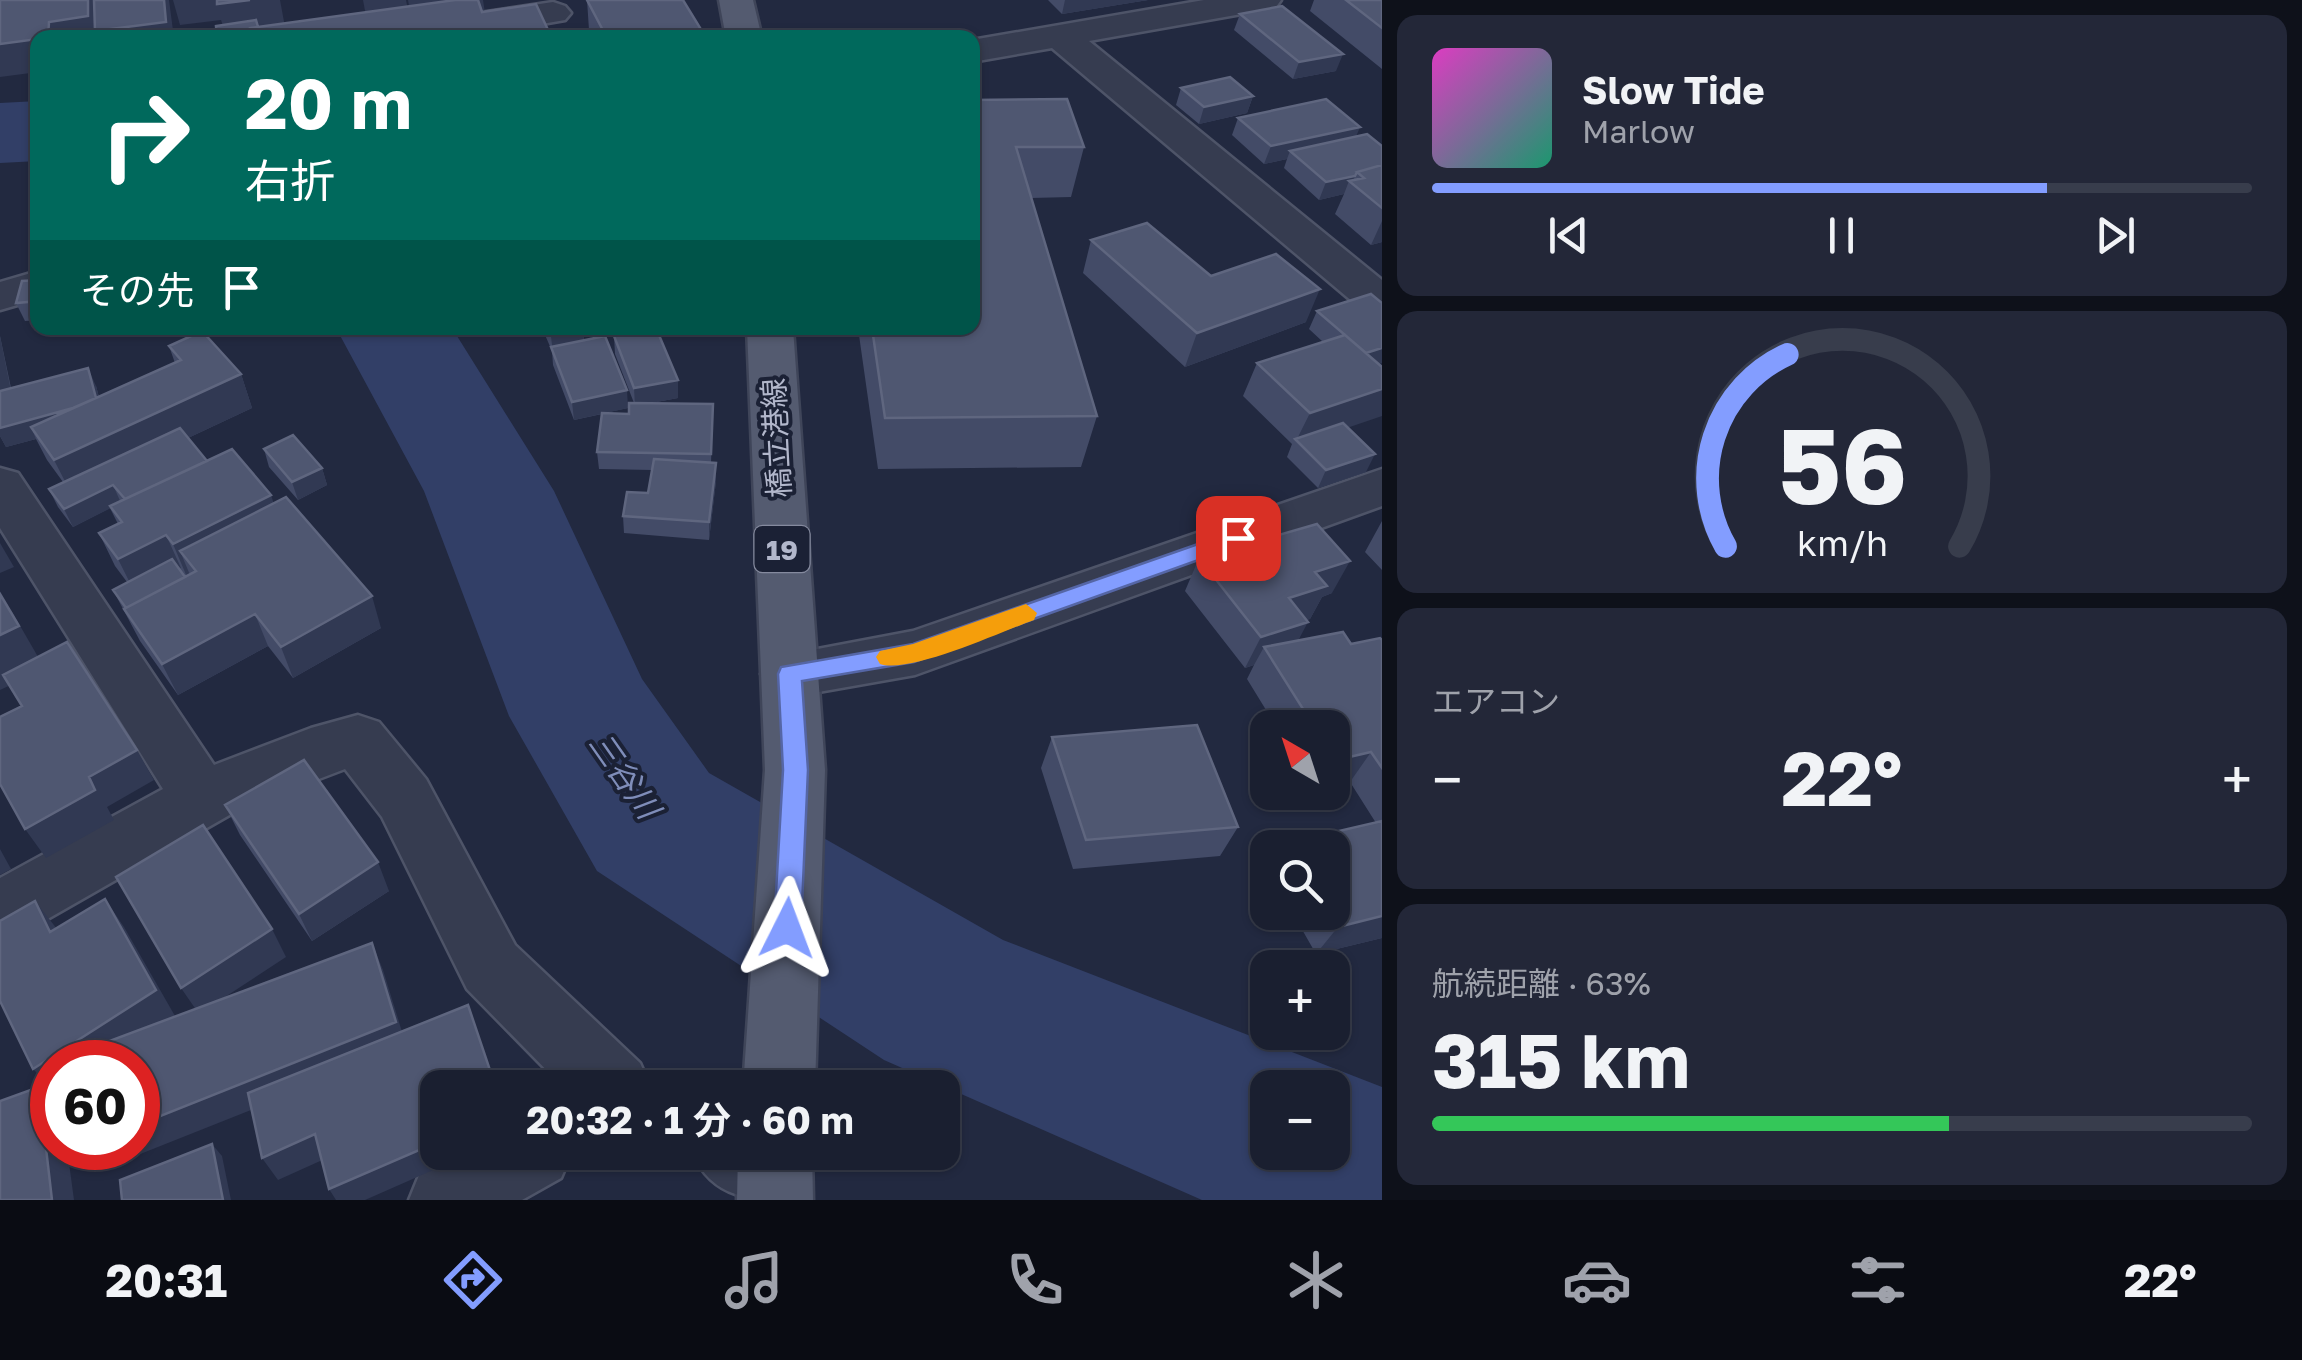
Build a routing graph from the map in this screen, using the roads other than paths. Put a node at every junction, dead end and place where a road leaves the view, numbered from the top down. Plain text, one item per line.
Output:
1 (736, 0) edge
2 (1264, 0) edge
3 (555, 17) edge
4 (450, 30) edge
5 (742, 30) edge
6 (1060, 36) junction
7 (980, 50) edge
8 (30, 287) edge
9 (0, 296) edge
10 (1382, 304) edge
11 (770, 335) edge
12 (0, 486) edge
13 (1382, 487) edge
14 (790, 674) junction
15 (203, 799) junction
16 (0, 912) edge
17 (597, 1070) edge
18 (773, 1070) edge
19 (502, 1170) edge
20 (447, 1200) edge

1 - 5 main road
2 - 6 street
3 - 4 street
6 - 7 street
6 - 10 street
8 - 9 street
11 - 14 main road, 橋立港線 / 19
12 - 15 street
13 - 14 street
14 - 18 main road, 橋立港線 / 19
15 - 16 street
15 - 17 street
19 - 20 street

